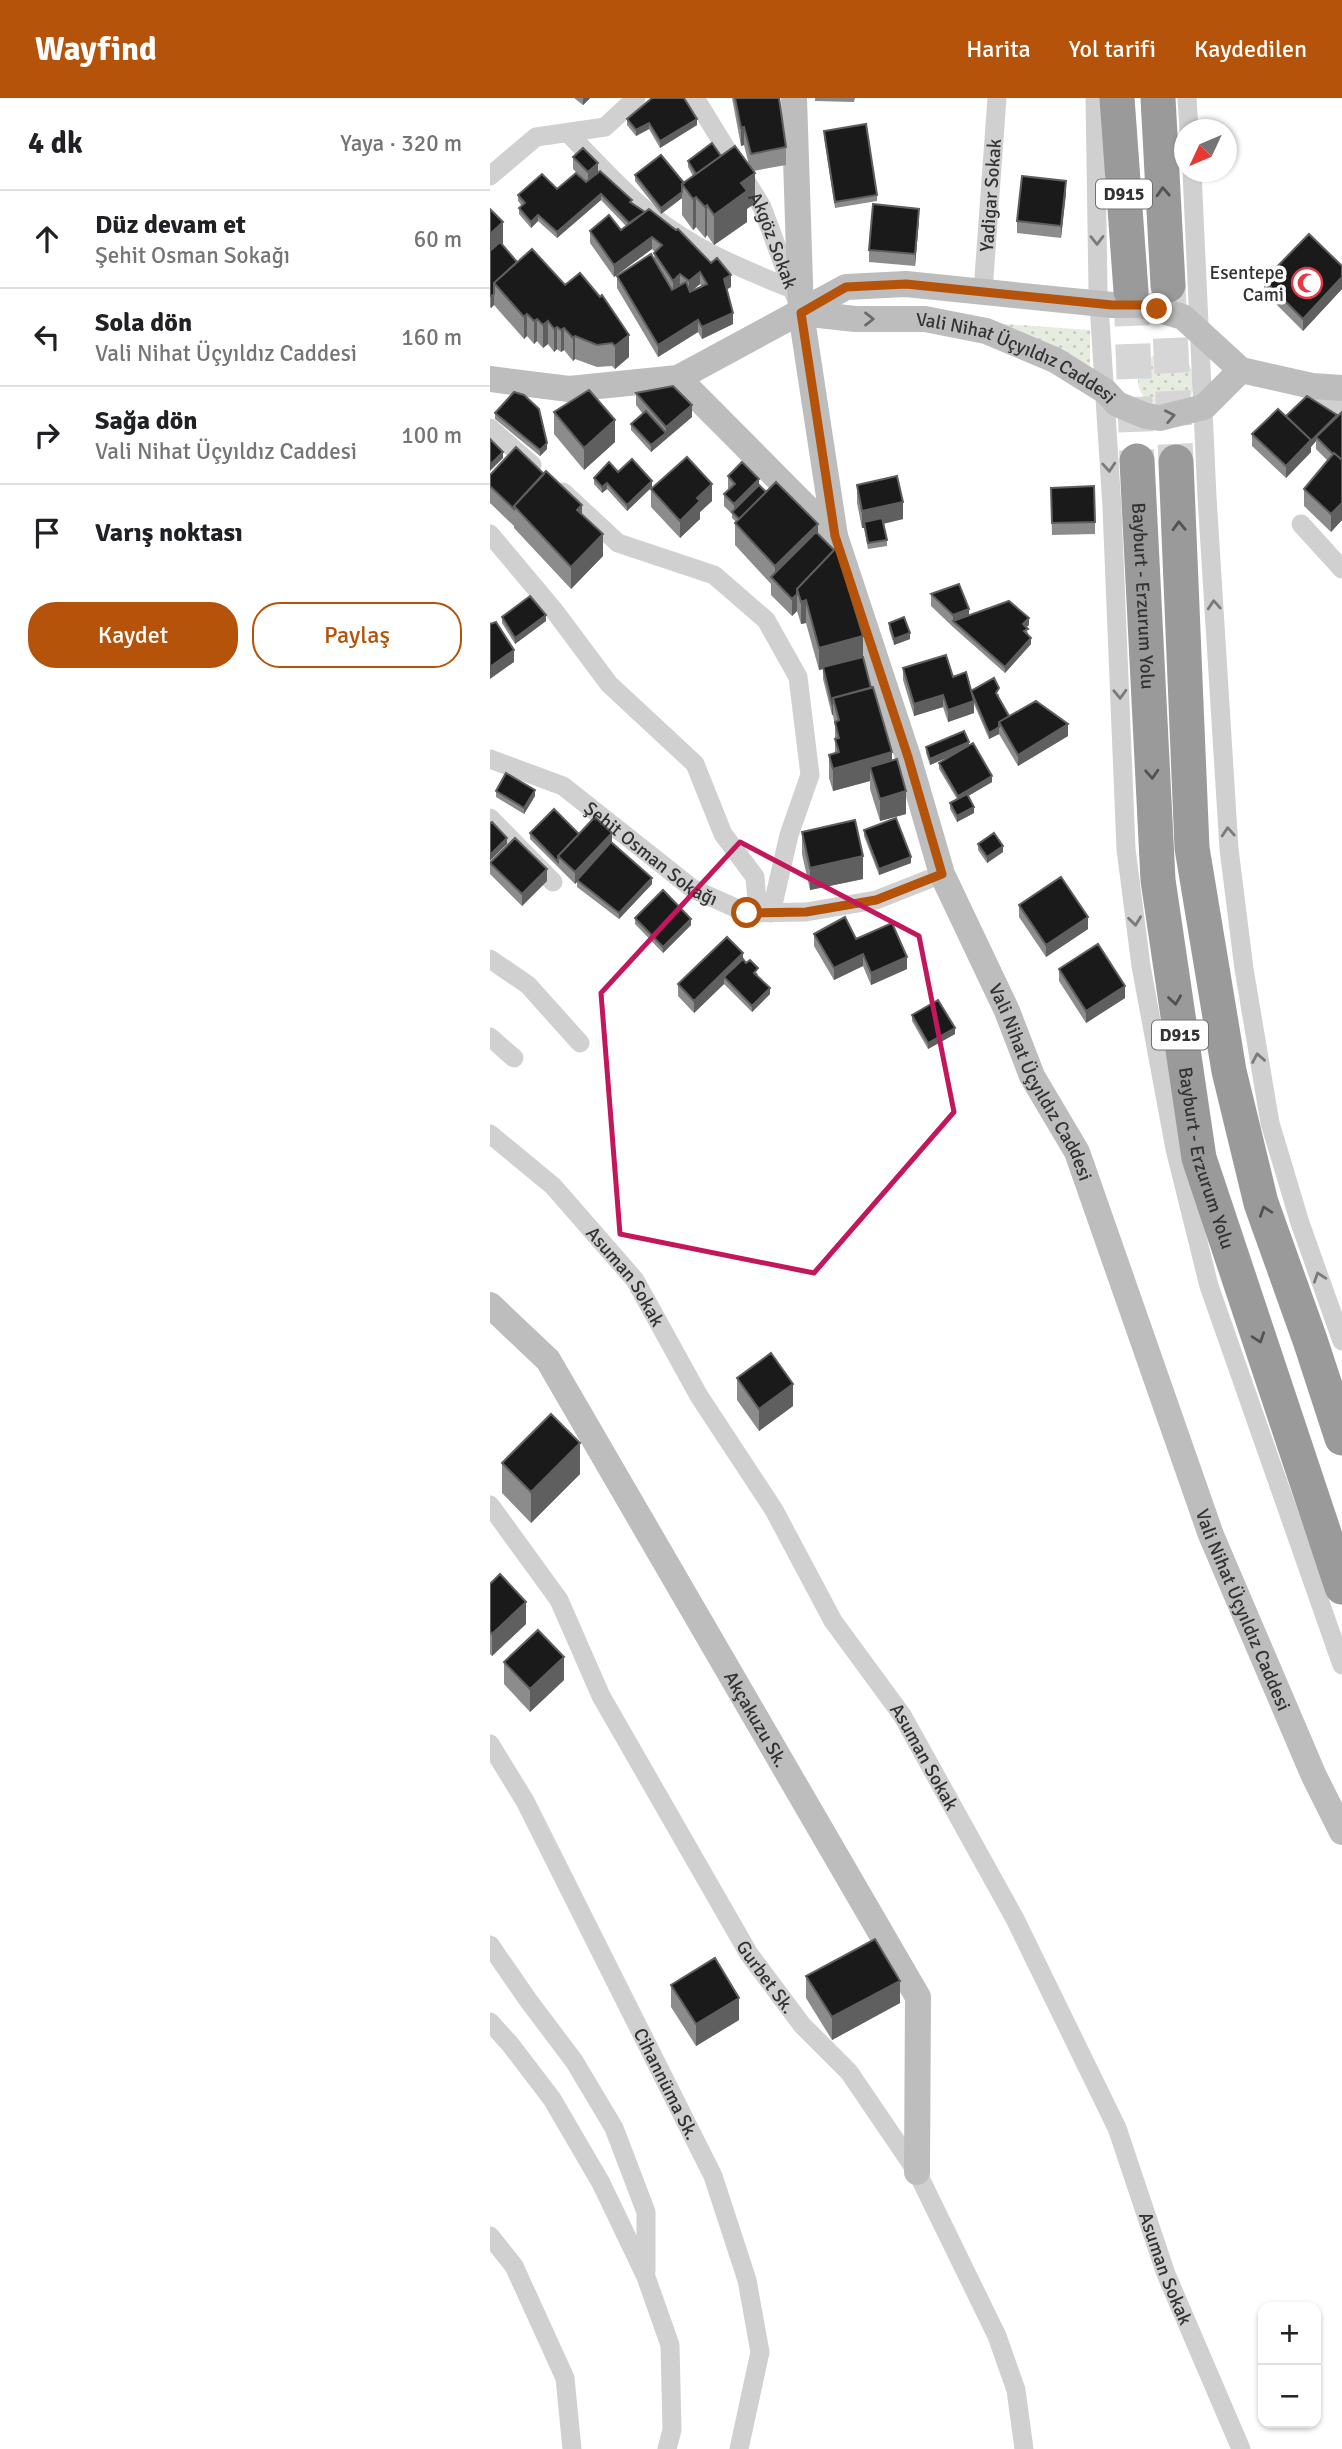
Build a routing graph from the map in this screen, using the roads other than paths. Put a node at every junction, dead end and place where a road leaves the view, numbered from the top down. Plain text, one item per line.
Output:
1 (636, 98) edge
2 (695, 98) edge
3 (794, 98) edge
4 (997, 98) edge
5 (1095, 98) edge
6 (1117, 98) edge
7 (1158, 98) edge
8 (1187, 98) edge
9 (1188, 119) edge
10 (568, 133) junction
11 (490, 176) edge
12 (1192, 182) edge
13 (1167, 285) tunnel mouth
14 (983, 291) junction
15 (1131, 291) tunnel mouth
16 (797, 301) junction
17 (1098, 302) junction
18 (1200, 332) junction
19 (1241, 370) junction
20 (678, 378) junction
21 (490, 379) edge
22 (1312, 386) junction
23 (1342, 388) edge
24 (1105, 391) junction
25 (1204, 407) junction
26 (1342, 414) edge
27 (490, 428) edge
28 (1137, 461) tunnel mouth
29 (1176, 462) tunnel mouth
30 (1301, 524) dead end
31 (490, 534) edge
32 (835, 536) junction
33 (1342, 569) edge
34 (490, 759) edge
35 (490, 818) edge
36 (942, 874) junction
37 (553, 882) dead end
38 (764, 913) junction
39 (490, 958) edge
40 (490, 1037) edge
41 (580, 1043) dead end
42 (514, 1058) dead end
43 (490, 1134) edge
44 (490, 1305) edge
45 (1342, 1341) edge
46 (1342, 1438) edge
47 (490, 1505) edge
48 (1342, 1587) edge
49 (1342, 1665) edge
50 (490, 1744) edge
51 (1342, 1832) edge
52 (490, 1945) edge
53 (490, 2022) edge
54 (917, 2172) junction
55 (490, 2236) edge
56 (646, 2277) junction
57 (572, 2449) edge
58 (667, 2449) edge
59 (738, 2449) edge
60 (1024, 2449) edge
61 (1241, 2449) edge

1 - 10 street
2 - 16 street, Akgöz Sokak
3 - 16 main road, Vali Nihat Üçyıldız Caddesi
4 - 14 street, Yadigar Sokak
5 -> 17 street
6 - 15 highway, D915
13 -> 7 highway, D915
8 - 9 street
10 - 11 street
10 - 16 street
12 - 18 street
14 - 16 main road, Vali Nihat Üçyıldız Caddesi
14 - 17 main road, Vali Nihat Üçyıldız Caddesi
16 - 20 main road
16 -> 24 main road, Vali Nihat Üçyıldız Caddesi
16 - 32 main road, Vali Nihat Üçyıldız Caddesi
17 - 18 main road, Vali Nihat Üçyıldız Caddesi
17 - 24 street
18 - 19 main road, Vali Nihat Üçyıldız Caddesi
18 - 25 street
19 - 22 main road
19 - 25 main road
20 - 21 main road
20 - 32 main road
22 - 23 main road
22 - 26 street
24 -> 25 main road, Vali Nihat Üçyıldız Caddesi
24 -> 49 street
45 -> 25 street
27 - 38 street
28 -> 48 highway, Bayburt - Erzurum Yolu / D915
46 -> 29 highway, Bayburt - Erzurum Yolu / D915
30 - 33 street
31 - 38 street
32 - 36 main road, Vali Nihat Üçyıldız Caddesi
34 - 38 street, Şehit Osman Sokağı
35 - 37 street
36 - 38 street, Şehit Osman Sokağı
36 - 51 main road, Vali Nihat Üçyıldız Caddesi
39 - 41 street
40 - 42 street
43 - 61 street, Asuman Sokak
44 - 54 main road, Akçakuzu Sk.
47 - 54 street, Gurbet Sk.
50 - 59 street, Cihannüma Sk.
52 - 56 street
53 - 56 street
54 - 60 street, Gurbet Sk.
55 - 57 street
56 - 58 street

